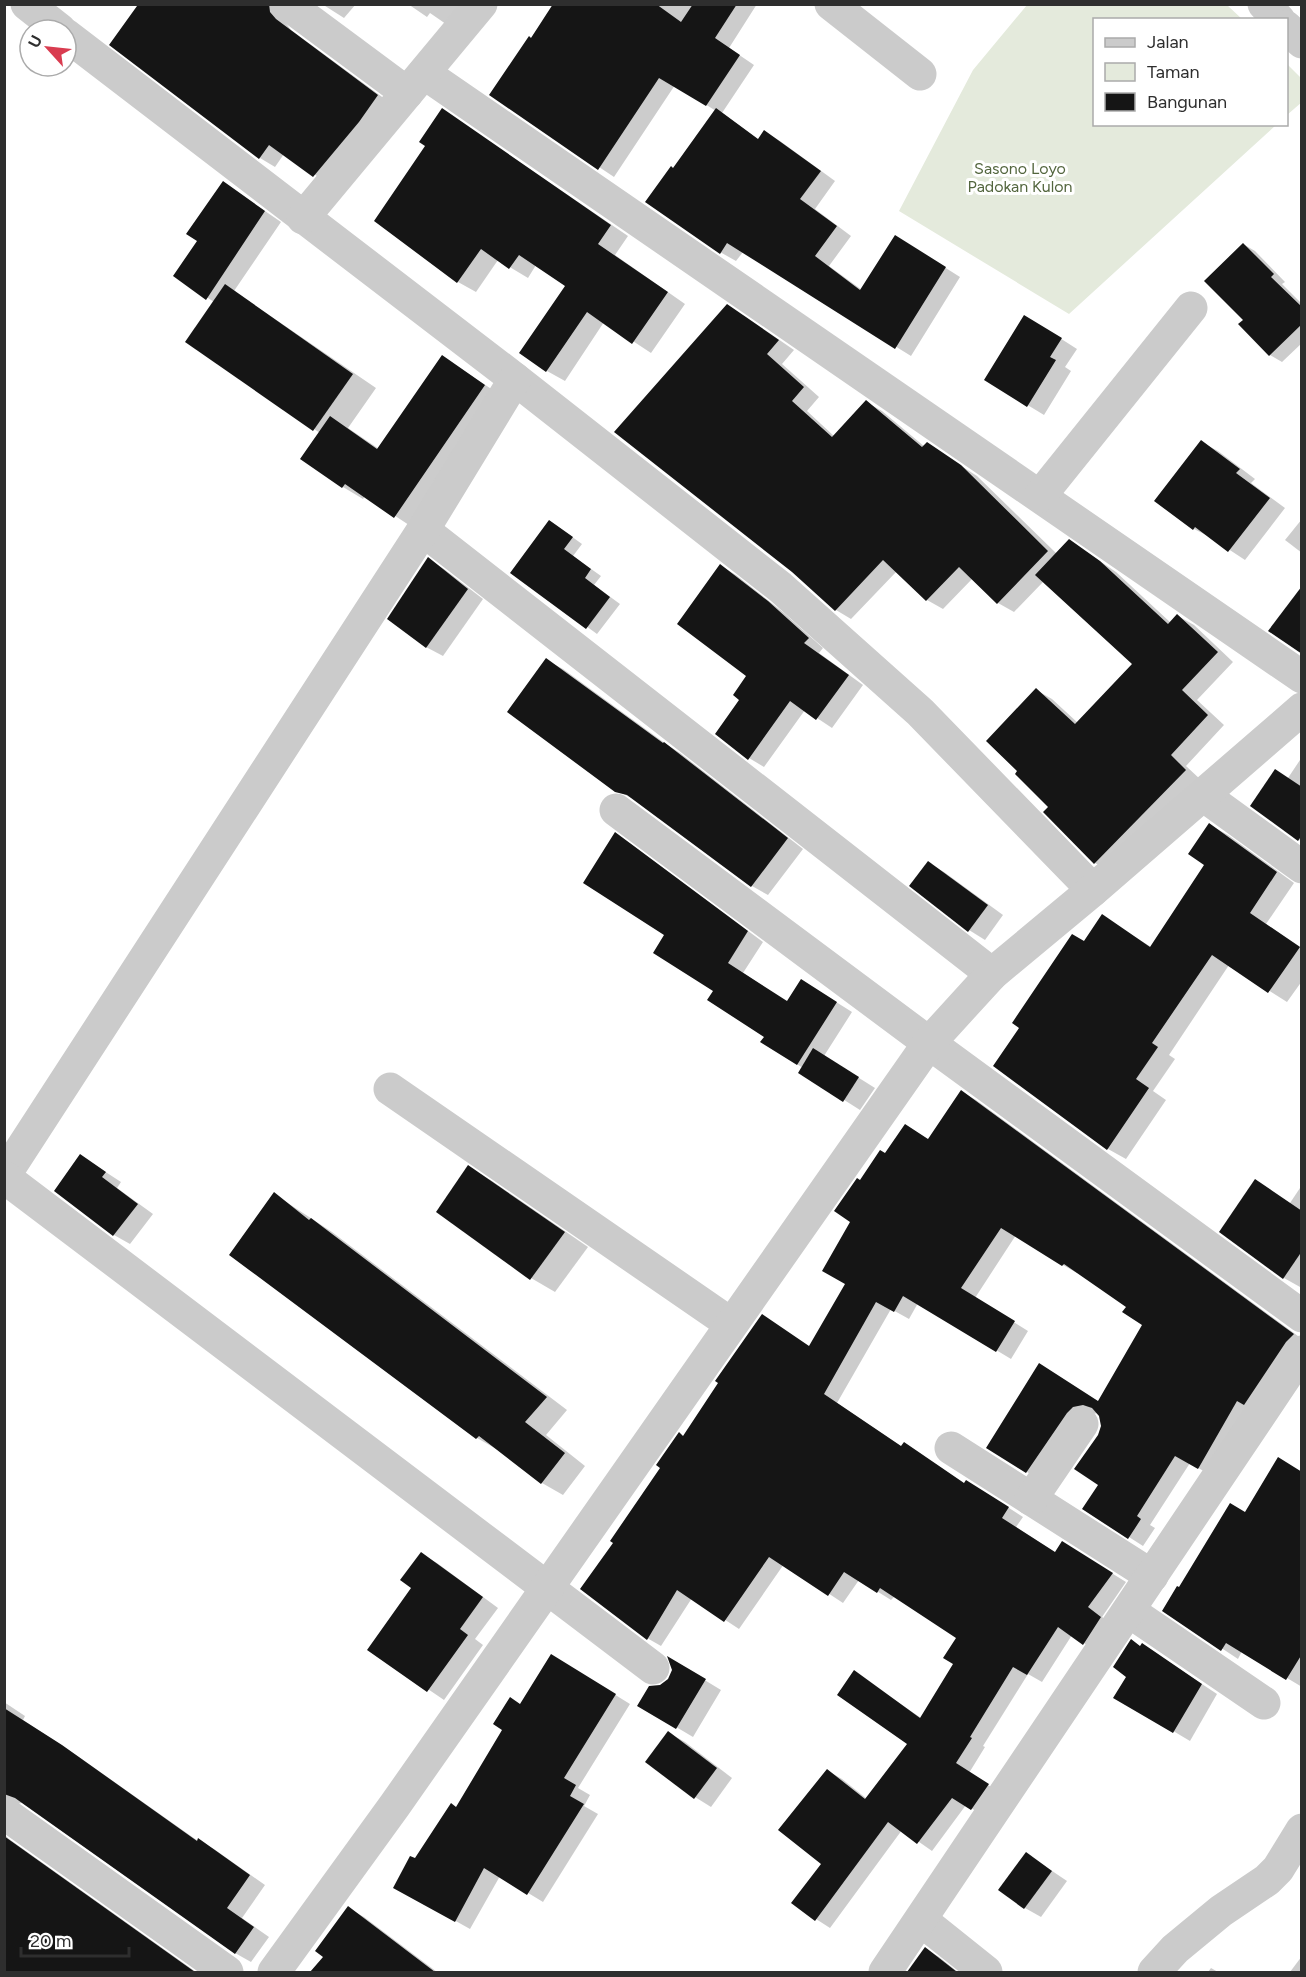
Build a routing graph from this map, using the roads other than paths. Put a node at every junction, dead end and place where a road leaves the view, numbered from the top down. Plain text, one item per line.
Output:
1 (27, 4) edge
2 (287, 4) edge
3 (482, 4) edge
4 (831, 4) edge
5 (1264, 4) edge
6 (45, 18) edge
7 (1277, 18) edge
8 (1288, 28) edge
9 (1302, 42) edge
10 (78, 44) edge
11 (920, 74) dead end
12 (416, 83) junction
13 (303, 218) junction
14 (1191, 308) dead end
15 (515, 379) junction
16 (1040, 496) junction
17 (423, 530) junction
18 (1302, 677) edge
19 (1302, 709) edge
20 (1203, 795) junction
21 (616, 810) dead end
22 (1302, 867) edge
23 (1093, 890) junction
24 (992, 974) junction
25 (928, 1043) junction
26 (390, 1089) dead end
27 (4, 1177) edge
28 (1302, 1316) edge
29 (731, 1324) junction
30 (1302, 1353) edge
31 (1082, 1424) dead end
32 (951, 1448) dead end
33 (1031, 1499) junction
34 (1152, 1576) junction
35 (546, 1586) junction
36 (1129, 1611) junction
37 (653, 1668) dead end
38 (1264, 1703) dead end
39 (4, 1813) edge
40 (1302, 1830) edge
41 (921, 1920) junction
42 (227, 1972) edge
43 (274, 1972) edge
44 (885, 1972) edge
45 (986, 1972) edge
46 (1154, 1972) edge

1 - 6 street
2 - 12 street
3 - 12 street
4 - 11 street
5 - 7 street
8 - 9 street
10 - 13 street
12 - 13 street
12 - 16 street
13 - 15 street
14 - 16 street
15 - 17 street
15 - 23 street
16 - 18 street
17 - 24 street
17 - 27 street
19 - 20 street
20 - 22 street
20 - 23 street
21 - 25 street
23 - 24 street
24 - 25 street
25 - 28 street
25 - 29 street
26 - 29 street
27 - 35 street
29 - 35 street
30 - 34 street
31 - 33 street
32 - 33 street
33 - 34 street
34 - 36 street
35 - 37 street
35 - 43 street
36 - 38 street
36 - 41 street
39 - 42 street
40 - 46 street
41 - 44 street
41 - 45 street

